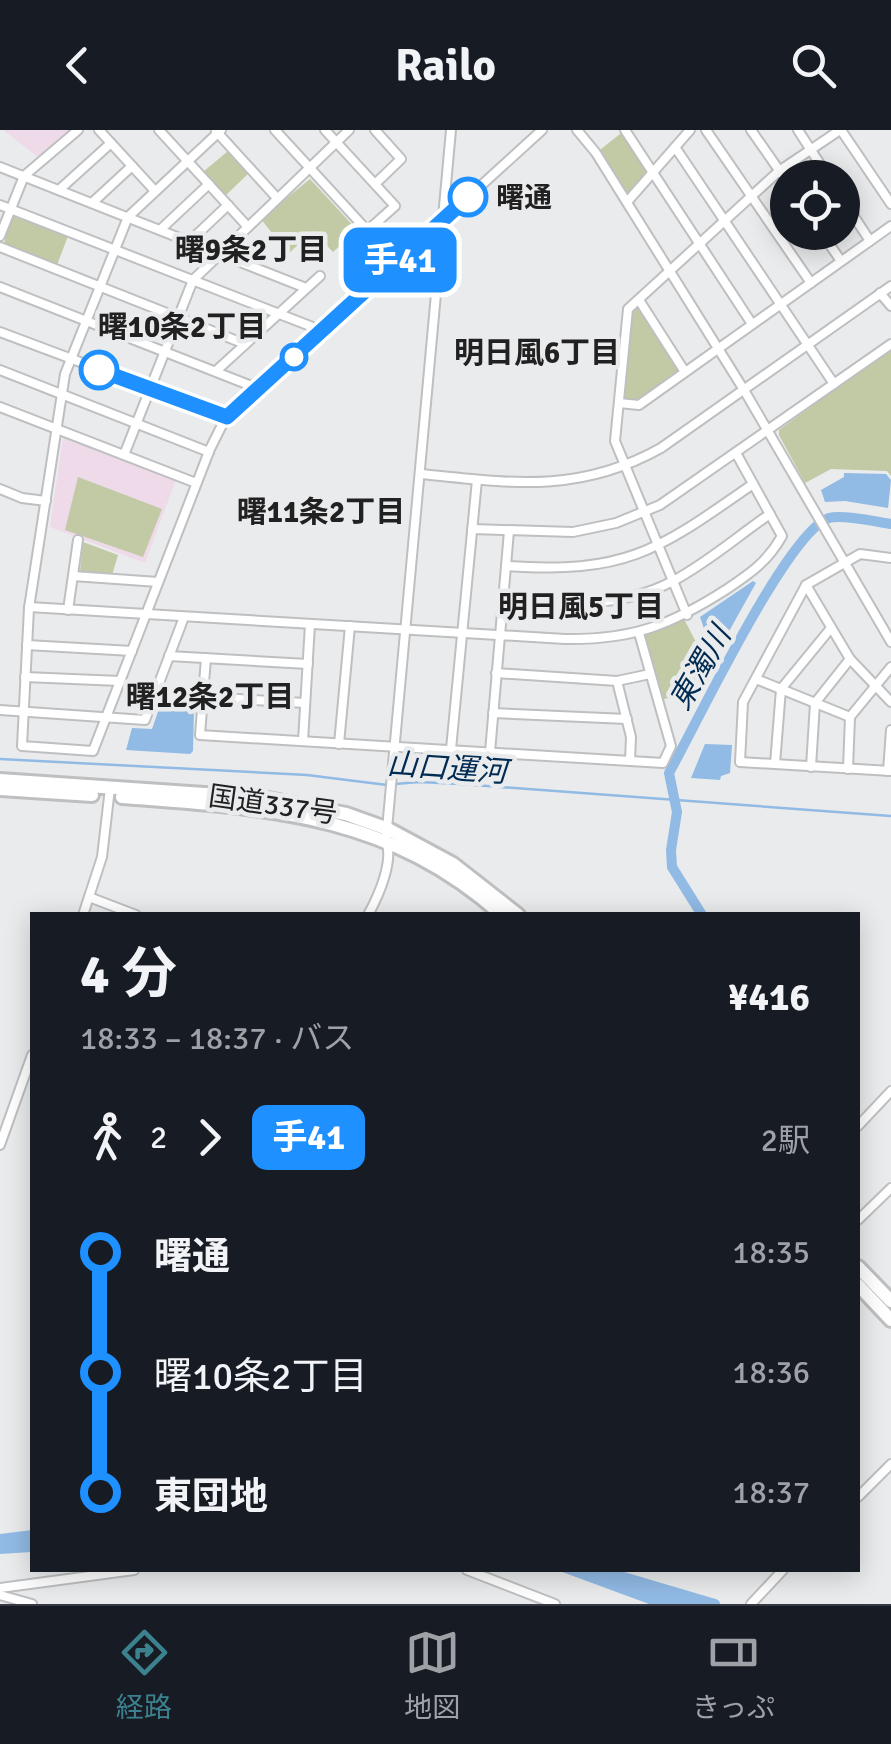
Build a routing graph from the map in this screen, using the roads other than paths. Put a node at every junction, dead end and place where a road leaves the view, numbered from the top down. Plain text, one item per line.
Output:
1 (78, 130) edge
2 (100, 130) edge
3 (158, 130) edge
4 (275, 130) edge
5 (325, 130) edge
6 (349, 130) edge
7 (374, 130) edge
8 (451, 130) edge
9 (542, 130) edge
10 (577, 130) edge
11 (625, 130) edge
12 (690, 130) edge
13 (706, 130) edge
14 (751, 130) edge
15 (798, 130) edge
16 (841, 130) edge
17 (218, 131) edge
18 (336, 142) junction
19 (111, 143) junction
20 (675, 148) junction
21 (811, 150) junction
22 (772, 160) edge
23 (796, 160) edge
24 (817, 160) edge
25 (188, 161) junction
26 (132, 166) junction
27 (0, 167) edge
28 (309, 167) junction
29 (652, 173) junction
30 (24, 176) junction
31 (770, 180) edge
32 (209, 184) junction
33 (375, 184) junction
34 (59, 190) junction
35 (155, 191) junction
36 (752, 196) junction
37 (277, 198) junction
38 (627, 202) junction
39 (92, 203) junction
40 (0, 204) edge
41 (891, 204) edge
42 (228, 205) junction
43 (11, 209) junction
44 (128, 217) junction
45 (442, 221) junction
46 (725, 221) junction
47 (860, 225) edge
48 (248, 226) junction
49 (891, 226) edge
50 (160, 230) junction
51 (368, 231) junction
52 (0, 236) edge
53 (870, 240) junction
54 (190, 242) junction
55 (699, 245) junction
56 (0, 246) edge
57 (115, 249) junction
58 (833, 250) edge
59 (220, 254) junction
60 (841, 262) junction
61 (397, 263) junction
62 (670, 271) junction
63 (320, 276) dead end
64 (194, 280) junction
65 (811, 283) junction
66 (100, 285) junction
67 (891, 286) edge
68 (0, 287) edge
69 (306, 288) junction
70 (880, 293) junction
71 (639, 300) junction
72 (780, 304) junction
73 (891, 306) edge
74 (278, 314) junction
75 (178, 316) junction
76 (86, 320) junction
77 (752, 324) junction
78 (322, 331) junction
79 (0, 332) edge
80 (245, 344) junction
81 (891, 344) edge
82 (808, 346) junction
83 (718, 348) junction
84 (164, 350) junction
85 (71, 359) junction
86 (0, 370) edge
87 (216, 371) junction
88 (685, 372) junction
89 (834, 384) junction
90 (148, 389) junction
91 (259, 389) junction
92 (744, 390) junction
93 (62, 396) junction
94 (618, 403) junction
95 (0, 407) edge
96 (226, 418) junction
97 (136, 424) junction
98 (57, 429) junction
99 (768, 430) junction
100 (208, 452) junction
101 (736, 453) junction
102 (124, 455) junction
103 (626, 466) junction
104 (421, 474) junction
105 (476, 480) junction
106 (196, 483) junction
107 (753, 484) junction
108 (0, 489) edge
109 (46, 501) junction
110 (644, 512) junction
111 (770, 514) junction
112 (472, 529) junction
113 (509, 531) junction
114 (78, 540) dead end
115 (659, 546) junction
116 (891, 558) edge
117 (844, 563) junction
118 (506, 566) junction
119 (73, 576) junction
120 (673, 581) junction
121 (158, 582) junction
122 (806, 586) junction
123 (502, 600) junction
124 (29, 608) junction
125 (68, 610) junction
126 (146, 614) junction
127 (687, 614) junction
128 (184, 617) junction
129 (310, 624) junction
130 (350, 626) junction
131 (831, 628) junction
132 (407, 629) junction
133 (463, 632) junction
134 (639, 632) junction
135 (500, 635) junction
136 (891, 642) edge
137 (27, 644) junction
138 (132, 651) junction
139 (169, 656) junction
140 (206, 658) junction
141 (850, 659) junction
142 (308, 664) junction
143 (891, 667) edge
144 (496, 673) junction
145 (650, 674) junction
146 (25, 677) junction
147 (756, 679) junction
148 (120, 681) junction
149 (617, 681) junction
150 (874, 688) junction
151 (781, 689) junction
152 (203, 697) junction
153 (891, 702) edge
154 (305, 703) junction
155 (815, 703) junction
156 (0, 710) edge
157 (23, 713) junction
158 (493, 713) junction
159 (850, 717) junction
160 (106, 718) junction
161 (626, 718) junction
162 (891, 730) edge
163 (303, 741) junction
164 (339, 744) junction
165 (396, 747) junction
166 (451, 749) junction
167 (490, 752) junction
168 (630, 761) junction
169 (775, 764) junction
170 (811, 767) junction
171 (848, 769) junction
172 (889, 771) edge
173 (0, 780) edge
174 (0, 789) edge
175 (110, 792) junction
176 (387, 834) junction
177 (88, 897) junction
178 (83, 912) edge
179 (128, 912) edge
180 (370, 912) edge
181 (498, 912) edge
182 (514, 912) edge
183 (30, 1061) edge
184 (891, 1091) edge
185 (860, 1124) edge
186 (0, 1145) edge
187 (891, 1188) edge
188 (860, 1214) edge
189 (860, 1269) edge
190 (860, 1286) edge
191 (891, 1301) edge
192 (891, 1320) edge
193 (891, 1464) edge
194 (860, 1495) edge
195 (119, 1572) edge
196 (472, 1572) edge
197 (781, 1572) edge
198 (0, 1588) edge
199 (0, 1596) edge
200 (32, 1604) edge
201 (556, 1604) edge
202 (750, 1604) edge

1 - 30 street
2 - 19 street
3 - 25 street
4 - 28 street
5 - 18 street
6 - 18 street
7 - 33 street
8 - 45 street
9 - 45 street
10 - 38 street
11 - 29 street
12 - 20 street
13 - 36 street
14 - 22 street
15 - 21 street
16 - 21 street
16 - 41 street
17 - 25 street
17 - 37 street
18 - 28 street
18 - 33 street
19 - 26 street
19 - 34 street
20 - 29 street
20 - 46 street
21 - 23 street
21 - 24 street
25 - 32 street
25 - 35 street
26 - 35 street
26 - 39 street
27 - 30 street
28 - 37 street
28 - 51 street
29 - 38 street
29 - 55 street
30 - 34 street
30 - 43 street
31 - 36 street
32 - 42 street
32 - 50 street
33 - 51 street
34 - 39 street
35 - 44 street
36 - 46 street
36 - 65 street
37 - 48 street
38 - 62 street
39 - 44 street
40 - 43 street
42 - 48 street
42 - 54 street
43 - 52 street
43 - 57 street
44 - 50 street
44 - 57 street
45 - 61 street
45 - 104 street
46 - 55 street
46 - 72 street
47 - 53 street
48 - 59 street
49 - 53 street
50 - 54 street
51 - 61 street
53 - 60 street
54 - 59 street
55 - 62 street
55 - 77 street
56 - 66 street
57 - 64 street
57 - 66 street
58 - 60 street
59 - 64 street
59 - 69 street
60 - 65 street
61 - 78 street
62 - 71 street
62 - 83 street
63 - 69 street
64 - 74 street
64 - 75 street
65 - 72 street
66 - 75 street
66 - 76 street
67 - 70 street
68 - 76 street
69 - 74 street
70 - 73 street
70 - 82 street
71 - 88 street
71 - 94 street
72 - 77 street
72 - 82 street
74 - 78 street
74 - 80 street
75 - 80 street
75 - 84 street
76 - 84 street
76 - 85 street
77 - 83 street
78 - 91 street
79 - 85 street
80 - 87 street
81 - 89 street
82 - 89 street
82 - 92 street
83 - 88 street
83 - 92 street
84 - 87 street
84 - 90 street
85 - 90 street
85 - 93 street
86 - 93 street
87 - 91 street
88 - 94 street
89 - 99 street
90 - 96 street
90 - 97 street
91 - 96 street
92 - 99 street
92 - 103 street
93 - 97 street
93 - 98 street
94 - 103 street
95 - 98 street
96 - 100 street
97 - 100 street
97 - 102 street
98 - 102 street
98 - 109 street
99 - 101 street
99 - 117 street
100 - 106 street
101 - 107 street
101 - 110 street
102 - 106 street
103 - 105 street
103 - 110 street
104 - 105 street
104 - 132 street
105 - 112 street
106 - 121 street
107 - 111 street
107 - 115 street
108 - 109 street
109 - 124 street
110 - 113 street
110 - 115 street
111 - 120 street
111 - 127 street
112 - 113 street
112 - 133 street
113 - 118 street
114 - 119 street
115 - 118 street
115 - 120 street
116 - 117 street
117 - 122 street
117 - 136 street
118 - 123 street
119 - 121 street
119 - 125 street
120 - 123 street
120 - 127 street
121 - 126 street
122 - 131 street
122 - 147 street
123 - 135 street
124 - 125 street
124 - 137 street
125 - 126 street
126 - 128 street
126 - 138 street
127 - 134 street
128 - 129 street
128 - 139 street
129 - 130 street
129 - 142 street
130 - 132 street
130 - 164 street
131 - 141 street
131 - 151 street
132 - 133 street
132 - 165 street
133 - 135 street
133 - 166 street
134 - 135 street
134 - 145 street
135 - 144 street
137 - 138 street
137 - 146 street
138 - 148 street
139 - 140 street
139 - 160 street
140 - 142 street
140 - 152 street
141 - 150 street
141 - 155 street
142 - 154 street
143 - 150 street
144 - 149 street
144 - 158 street
145 - 149 street
145 - 168 street
146 - 148 street
146 - 157 street
147 - 151 street
147 - 169 street
148 - 160 street
149 - 161 street
150 - 153 street
150 - 159 street
151 - 155 street
151 - 169 street
152 - 154 street
152 - 163 street
154 - 163 street
155 - 159 street
155 - 170 street
156 - 157 street
157 - 160 street
157 - 160 street
158 - 161 street
158 - 167 street
159 - 171 street
161 - 168 street
162 - 172 street
163 - 164 street
164 - 165 street
165 - 166 street
165 - 176 street
166 - 167 street
167 - 168 street
169 - 170 street
170 - 171 street
171 - 172 street
173 - 175 highway, 国道337号
174 - 175 highway, 国道337号
175 - 176 highway, 国道337号
175 - 177 street
176 - 180 street
176 - 181 highway, 国道337号
176 - 182 highway, 国道337号
177 - 178 street
177 - 179 street
183 - 186 street
184 - 185 street
187 - 188 street
189 - 191 highway
190 - 192 highway
193 - 194 street
195 - 198 street
196 - 201 street
197 - 202 street
199 - 200 street

